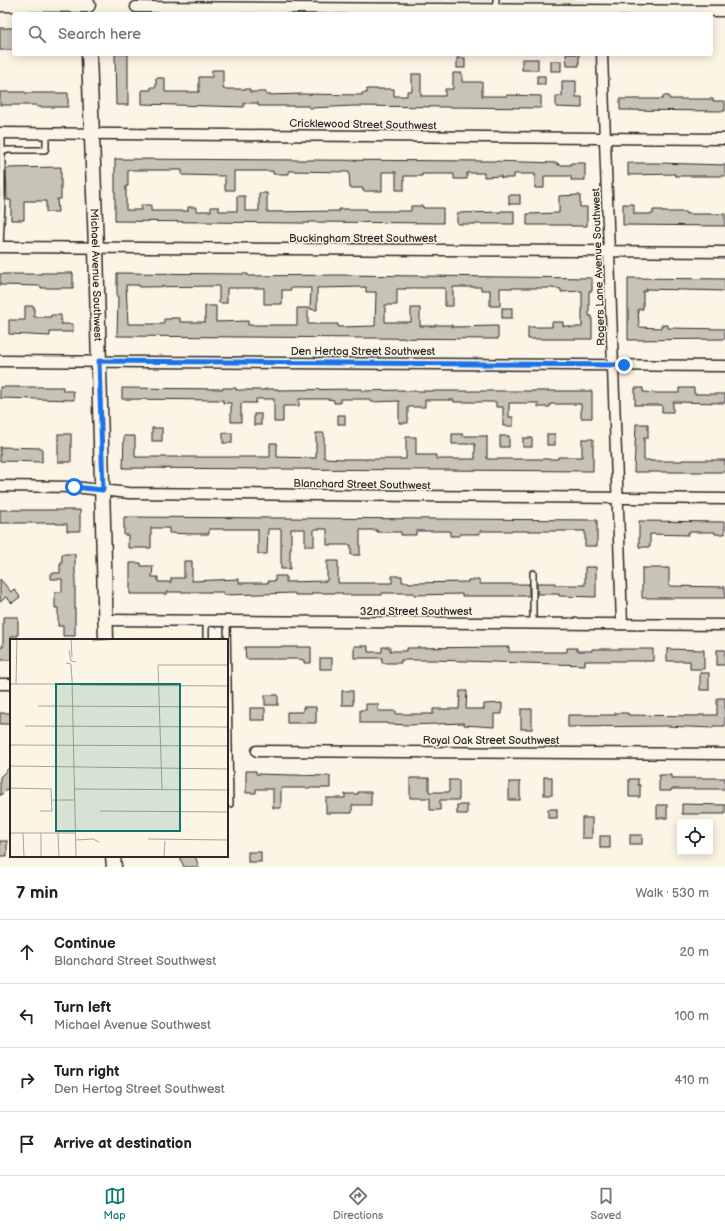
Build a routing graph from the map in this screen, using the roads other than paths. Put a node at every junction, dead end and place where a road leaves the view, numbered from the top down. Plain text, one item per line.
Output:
1 (0, 4) edge
2 (88, 5) edge
3 (496, 5) edge
4 (136, 7) dead end
5 (601, 8) edge
6 (725, 11) edge
7 (89, 56) edge
8 (602, 56) edge
9 (1, 133) edge
10 (46, 133) junction
11 (91, 133) junction
12 (606, 138) junction
13 (725, 139) edge
14 (2, 150) junction
15 (1, 200) edge
16 (0, 247) edge
17 (96, 248) junction
18 (610, 252) junction
19 (725, 252) edge
20 (0, 361) edge
21 (99, 361) junction
22 (613, 365) junction
23 (725, 366) edge
24 (0, 486) edge
25 (103, 490) junction
26 (617, 499) junction
27 (725, 499) edge
28 (533, 573) dead end
29 (106, 620) junction
30 (206, 621) junction
31 (228, 621) junction
32 (533, 623) junction
33 (622, 624) junction
34 (725, 625) edge
35 (106, 639) edge
36 (206, 639) edge
37 (257, 750) dead end
38 (725, 754) edge
39 (228, 804) edge
40 (113, 857) edge
41 (114, 867) edge

1 - 2 street
3 - 4 street
3 - 5 street
5 - 6 street
7 - 11 street, Michael Avenue Southwest
8 - 12 street, Rogers Lane Avenue Southwest
9 - 10 street, Cricklewood Street Southwest
9 - 14 lane
10 - 11 street, Cricklewood Street Southwest
10 - 14 lane
11 - 12 street, Cricklewood Street Southwest
11 - 17 street, Michael Avenue Southwest
12 - 13 street, Cricklewood Street Southwest
12 - 18 street, Rogers Lane Avenue Southwest
14 - 15 lane
15 - 16 lane
16 - 17 street, Buckingham Street Southwest
17 - 18 street, Buckingham Street Southwest
17 - 21 street, Michael Avenue Southwest
18 - 19 street, Buckingham Street Southwest
18 - 22 street, Rogers Lane Avenue Southwest
20 - 21 street, Den Hertog Street Southwest
21 - 22 street, Den Hertog Street Southwest
21 - 25 street, Michael Avenue Southwest
22 - 23 street, Den Hertog Street Southwest
22 - 26 street, Rogers Lane Avenue Southwest
24 - 25 street, Blanchard Street Southwest
25 - 26 street, Blanchard Street Southwest
25 - 29 street, Michael Avenue Southwest
26 - 27 street, Blanchard Street Southwest
26 - 33 street, Rogers Lane Avenue Southwest
28 - 32 lane
29 - 30 street, 32nd Street Southwest
29 - 35 street, Michael Avenue Southwest
30 - 31 street, 32nd Street Southwest
30 - 36 lane
31 - 32 street, 32nd Street Southwest
31 - 39 lane
32 - 33 street, 32nd Street Southwest
33 - 34 street, 32nd Street Southwest
37 - 38 street, Royal Oak Street Southwest
40 - 41 street

